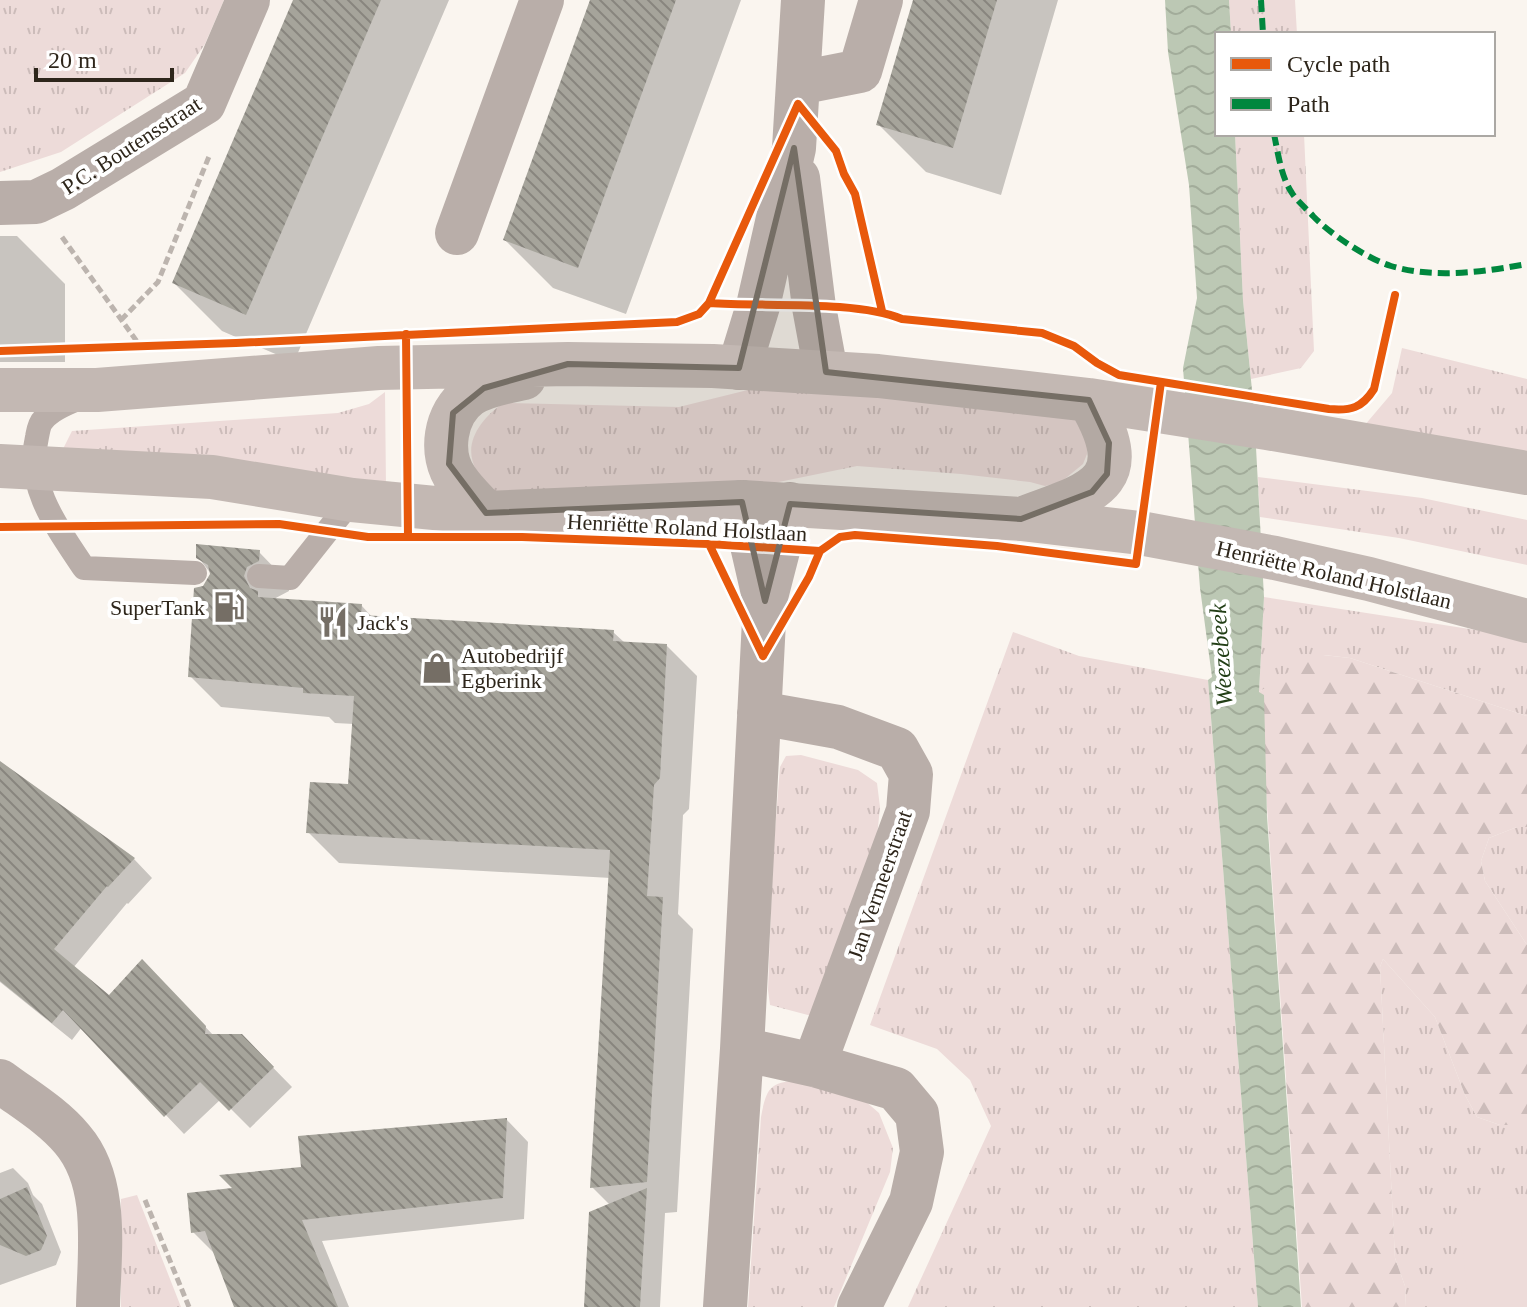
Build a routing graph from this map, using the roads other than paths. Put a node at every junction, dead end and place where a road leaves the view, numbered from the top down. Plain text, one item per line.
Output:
1 (248, 0) edge
2 (542, 0) edge
3 (803, 0) edge
4 (881, 0) edge
5 (799, 83) junction
6 (794, 148) junction
7 (18, 203) edge
8 (457, 233) dead end
9 (568, 364) junction
10 (739, 368) junction
11 (826, 372) junction
12 (0, 390) edge
13 (97, 390) junction
14 (1089, 400) junction
15 (17, 466) edge
16 (1527, 473) edge
17 (352, 500) junction
18 (742, 502) junction
19 (790, 504) junction
20 (486, 513) junction
21 (1021, 519) junction
22 (195, 573) dead end
23 (259, 576) dead end
24 (765, 601) junction
25 (1527, 621) edge
26 (759, 713) junction
27 (742, 1049) junction
28 (814, 1065) junction
29 (0, 1081) edge
30 (98, 1307) edge
31 (725, 1307) edge
32 (859, 1307) edge

1 - 7 street, P.C. Boutensstraat
2 - 8 street
3 - 5 street
4 - 5 street
5 - 6 street
6 - 10 street
6 - 11 street
9 - 10 main road
9 - 13 main road
9 - 20 main road
10 - 11 main road
11 - 14 main road
12 - 13 main road
13 - 15 lane
14 - 16 main road
14 - 21 main road
15 - 17 main road, Henriëtte Roland Holstlaan
15 - 22 lane
17 - 20 main road, Henriëtte Roland Holstlaan
17 - 23 lane
18 - 19 main road, Henriëtte Roland Holstlaan
18 - 20 main road, Henriëtte Roland Holstlaan
18 - 24 street
19 - 21 main road, Henriëtte Roland Holstlaan
19 - 24 street
21 - 25 main road, Henriëtte Roland Holstlaan
24 - 26 street
26 - 27 street
26 - 28 street, Jan Vermeerstraat
27 - 28 street
27 - 31 street
28 - 32 street
29 - 30 street

